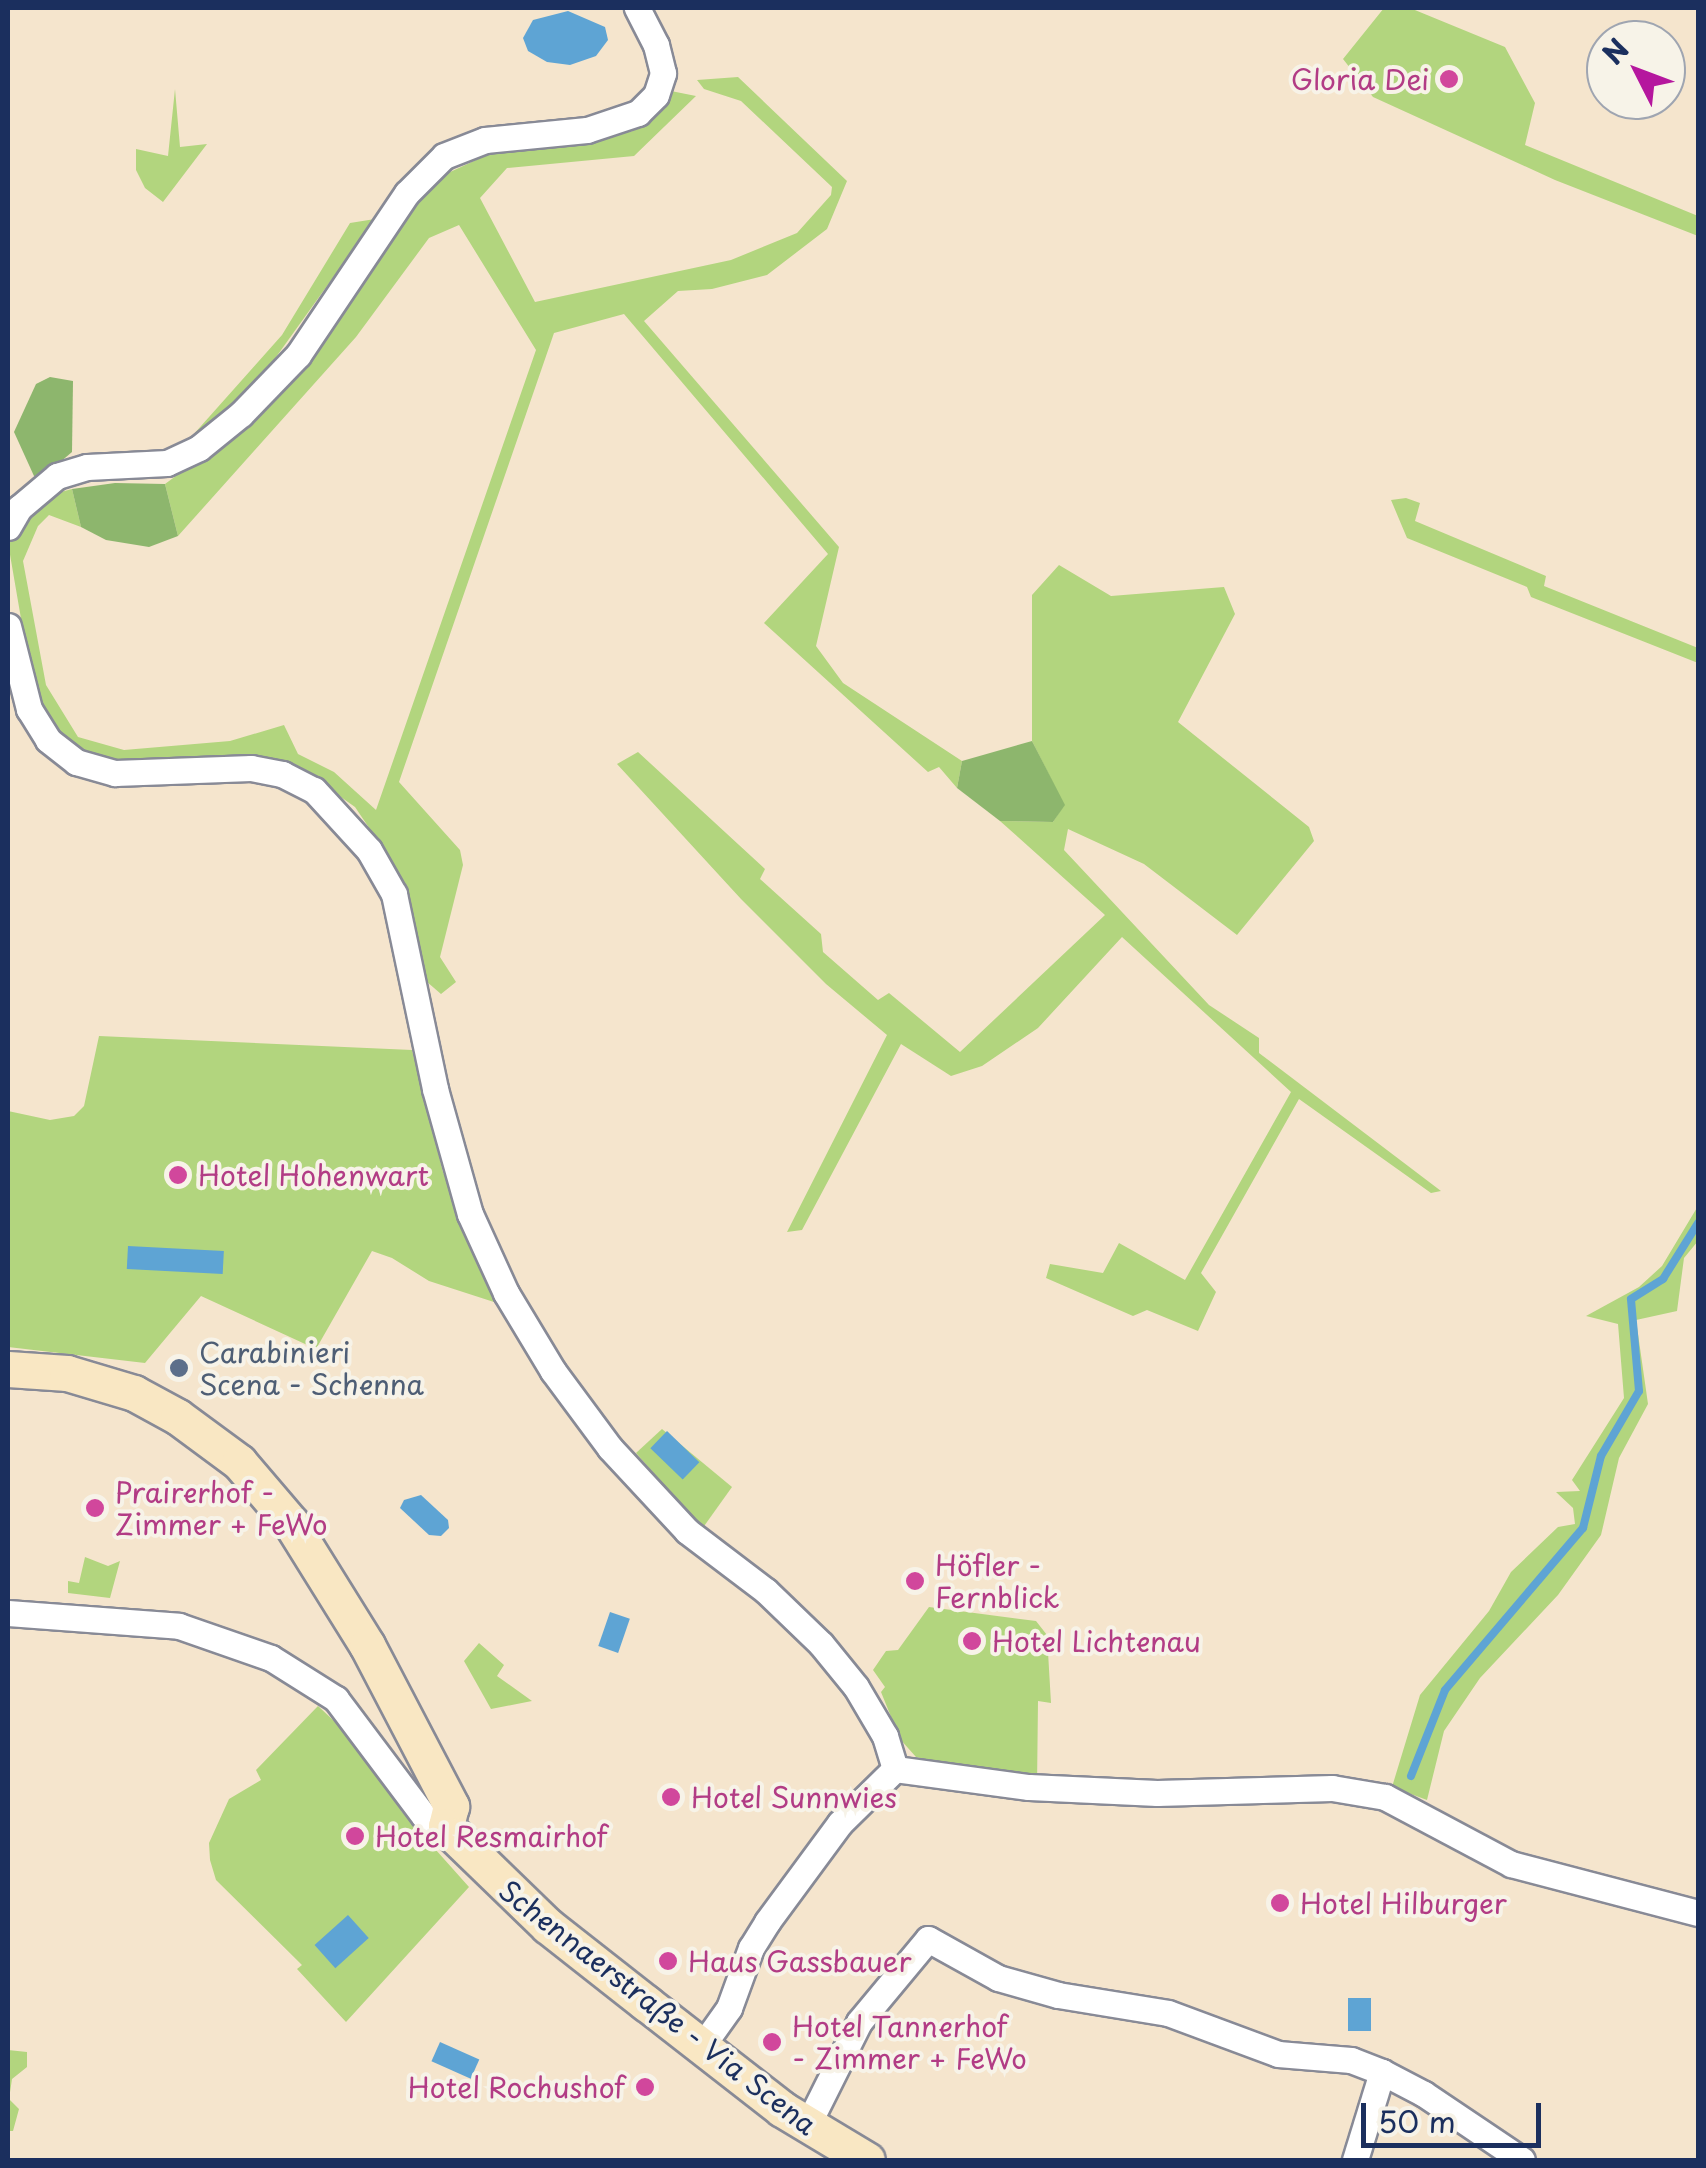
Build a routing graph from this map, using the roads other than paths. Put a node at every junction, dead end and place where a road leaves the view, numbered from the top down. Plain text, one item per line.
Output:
1 (637, 8) edge
2 (8, 527) edge
3 (8, 626) edge
4 (8, 1369) edge
5 (8, 1614) edge
6 (895, 1769) junction
7 (446, 1826) junction
8 (1698, 1913) edge
9 (702, 2046) junction
10 (1382, 2072) junction
11 (807, 2126) junction
12 (866, 2160) edge
13 (1354, 2160) edge
14 (1522, 2160) edge

1 - 2 street
3 - 6 street
4 - 7 street
5 - 7 street, Schennaerstraße - Via Scena
6 - 8 street
6 - 9 street
7 - 9 street, Schennaerstraße - Via Scena
9 - 11 street, Schennaerstraße - Via Scena
10 - 11 street
10 - 13 street
10 - 14 street
11 - 12 street, Schennaerstraße - Via Scena

